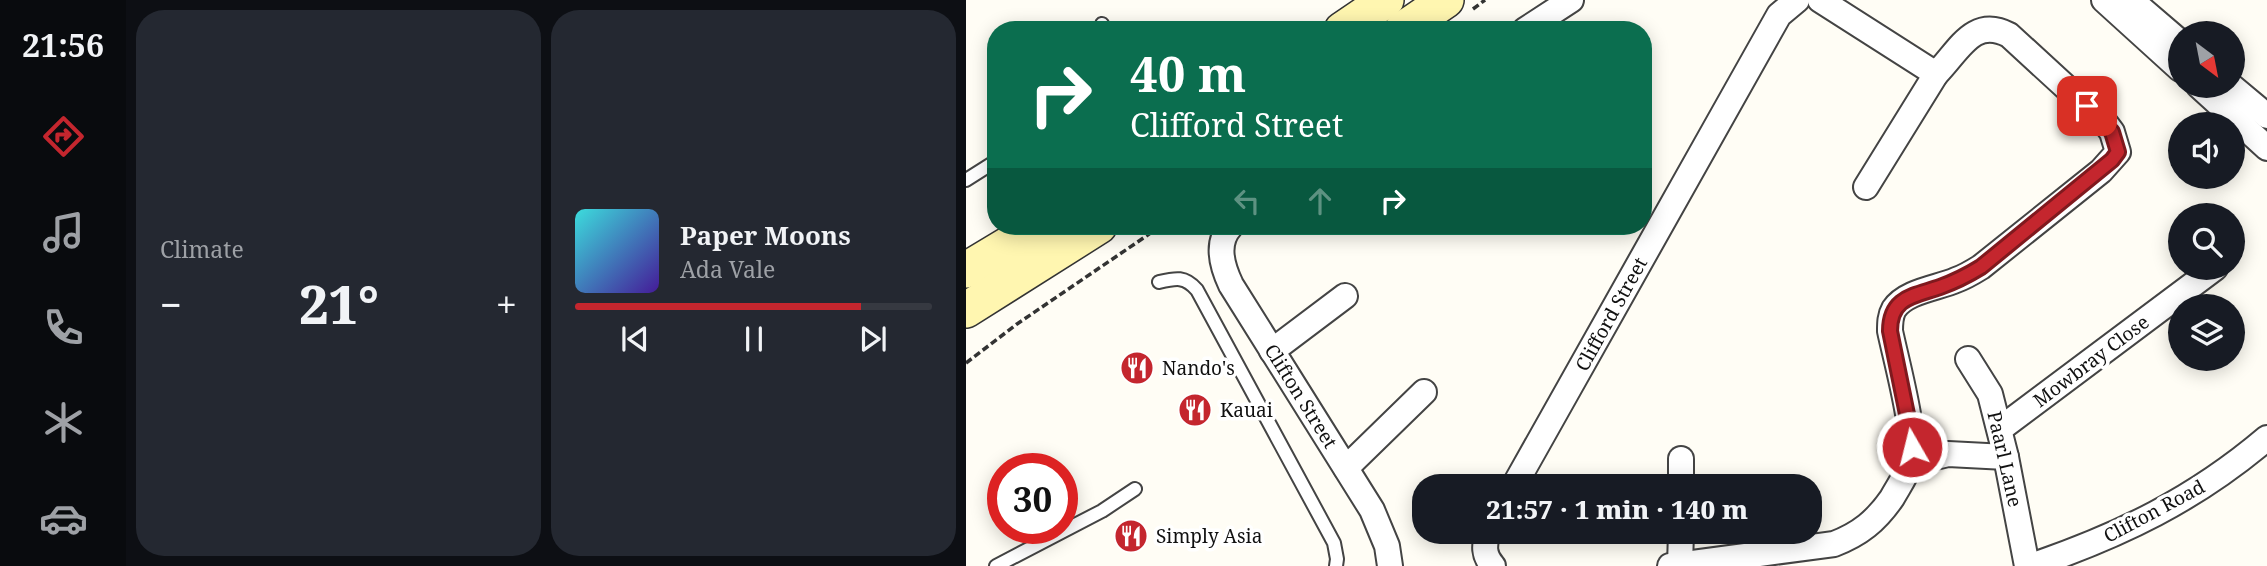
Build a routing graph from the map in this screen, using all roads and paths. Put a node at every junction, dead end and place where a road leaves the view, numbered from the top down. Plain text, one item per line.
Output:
1 (1386, 0) edge
2 (1446, 0) edge
3 (1571, 0) edge
4 (1797, 0) edge
5 (1820, 0) edge
6 (2130, 6) edge
7 (1355, 21) edge
8 (1415, 21) edge
9 (1539, 21) edge
10 (2168, 34) edge
11 (2168, 54) edge
12 (1936, 74) junction
13 (2212, 98) edge
14 (2245, 98) edge
15 (2267, 116) edge
16 (2267, 148) edge
17 (987, 167) edge
18 (966, 180) edge
19 (1866, 187) dead end
20 (1084, 235) edge
21 (1148, 235) edge
22 (1226, 235) edge
23 (1012, 237) edge
24 (966, 270) edge
25 (2199, 280) edge
26 (1159, 282) dead end
27 (1345, 296) dead end
28 (966, 310) edge
29 (1272, 351) junction
30 (1968, 359) dead end
31 (966, 363) edge
32 (1424, 392) dead end
33 (2000, 429) junction
34 (2267, 438) edge
35 (2006, 457) junction
36 (1681, 459) dead end
37 (1911, 463) junction
38 (1346, 468) junction
39 (1521, 474) edge
40 (1681, 474) edge
41 (1135, 489) dead end
42 (1485, 544) edge
43 (1679, 544) edge
44 (1675, 565) edge
45 (996, 566) edge
46 (1336, 566) edge
47 (1390, 566) edge
48 (1493, 566) edge
49 (2029, 566) edge

1 - 7 main road
2 - 8 main road
3 - 9 street
4 - 39 street, Clifford Street
5 - 12 street
6 - 10 street
6 - 11 street
12 - 19 street
12 - 37 street
13 - 16 street
14 - 15 street
17 - 18 lane
20 - 28 main road
21 - 31 path
22 - 29 street, Clifton Street
23 - 24 main road
25 - 33 street, Mowbray Close
26 - 46 lane
27 - 29 street
29 - 38 street, Clifton Street
30 - 33 street, Paarl Lane
32 - 38 street
33 - 35 street, Paarl Lane
34 - 49 street, Clifton Road
35 - 37 street
35 - 49 street, Paarl Lane
36 - 40 street
37 - 44 street
38 - 47 street, Clifton Street
41 - 45 lane
42 - 48 street
43 - 44 street

